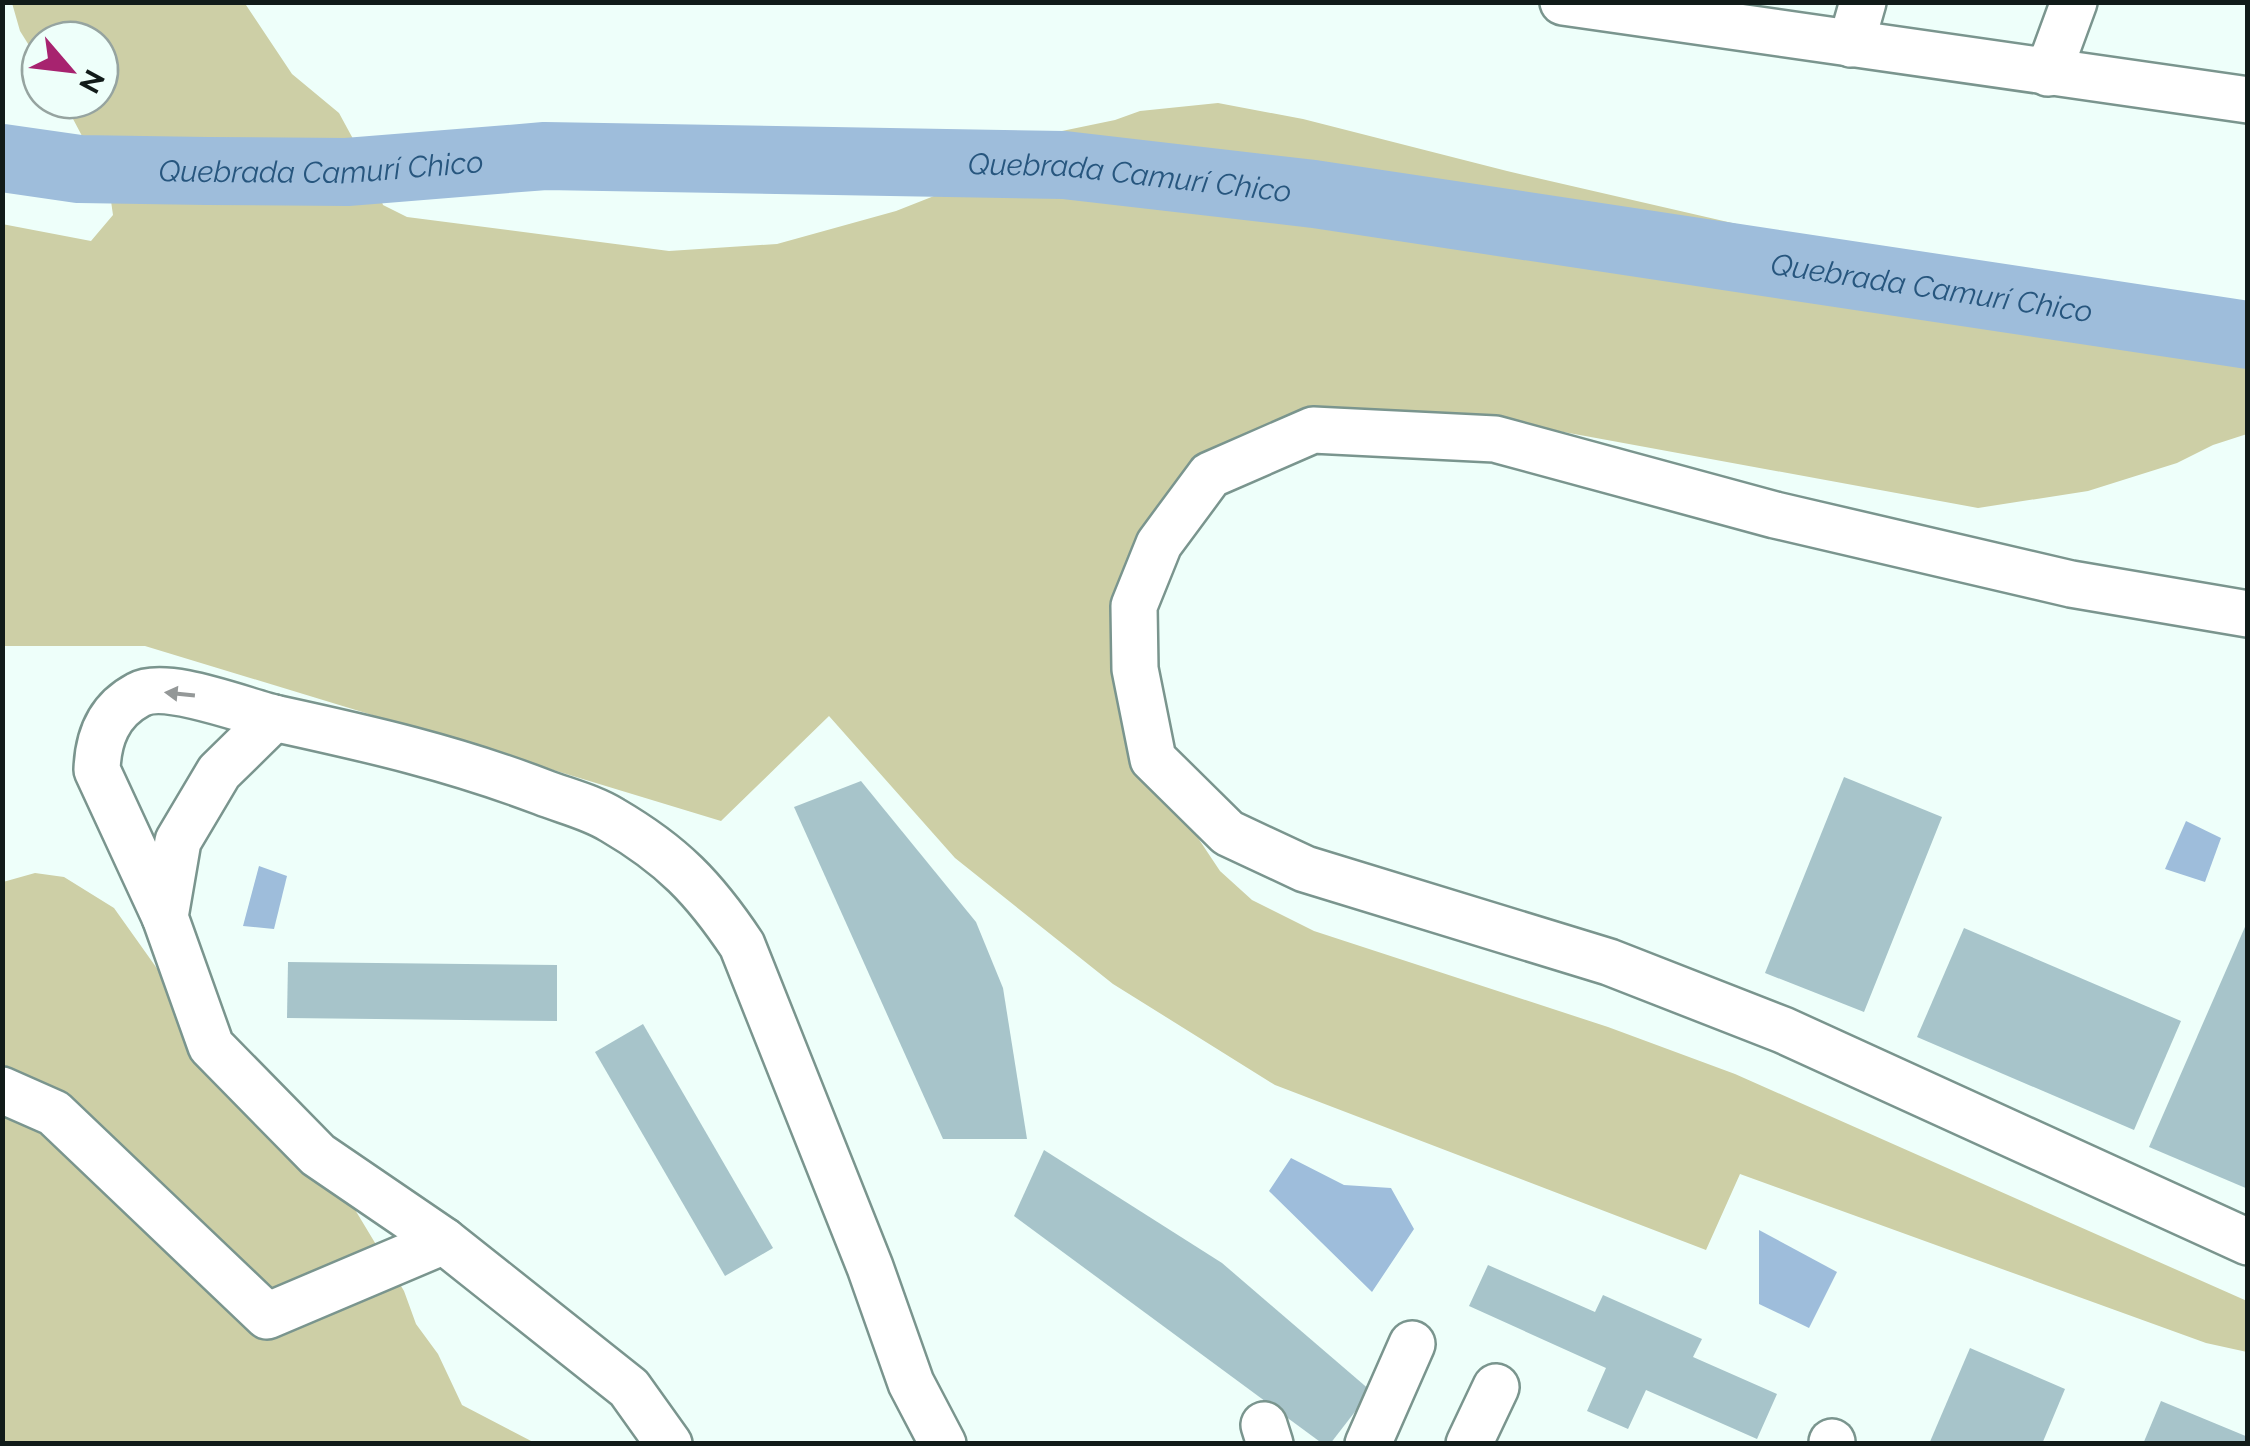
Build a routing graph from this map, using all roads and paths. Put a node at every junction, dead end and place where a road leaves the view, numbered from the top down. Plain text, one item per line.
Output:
1 (1563, 2) edge
2 (2074, 2) edge
3 (1657, 9) edge
4 (1857, 23) edge
5 (2048, 73) junction
6 (2248, 100) edge
7 (2248, 614) edge
8 (274, 718) junction
9 (165, 916) junction
10 (2, 1090) edge
11 (444, 1241) junction
12 (2248, 1242) edge
13 (1412, 1344) dead end
14 (1496, 1386) dead end
15 (670, 1444) edge
16 (943, 1444) edge
17 (1368, 1444) edge
18 (1469, 1444) edge

1 - 3 street
2 - 5 street
3 - 4 street
4 - 5 street
5 - 6 street
7 - 12 street
8 - 9 street
8 -> 9 street
8 - 16 street
9 - 11 street
10 - 11 street
11 - 15 street
13 - 17 street
14 - 18 street

